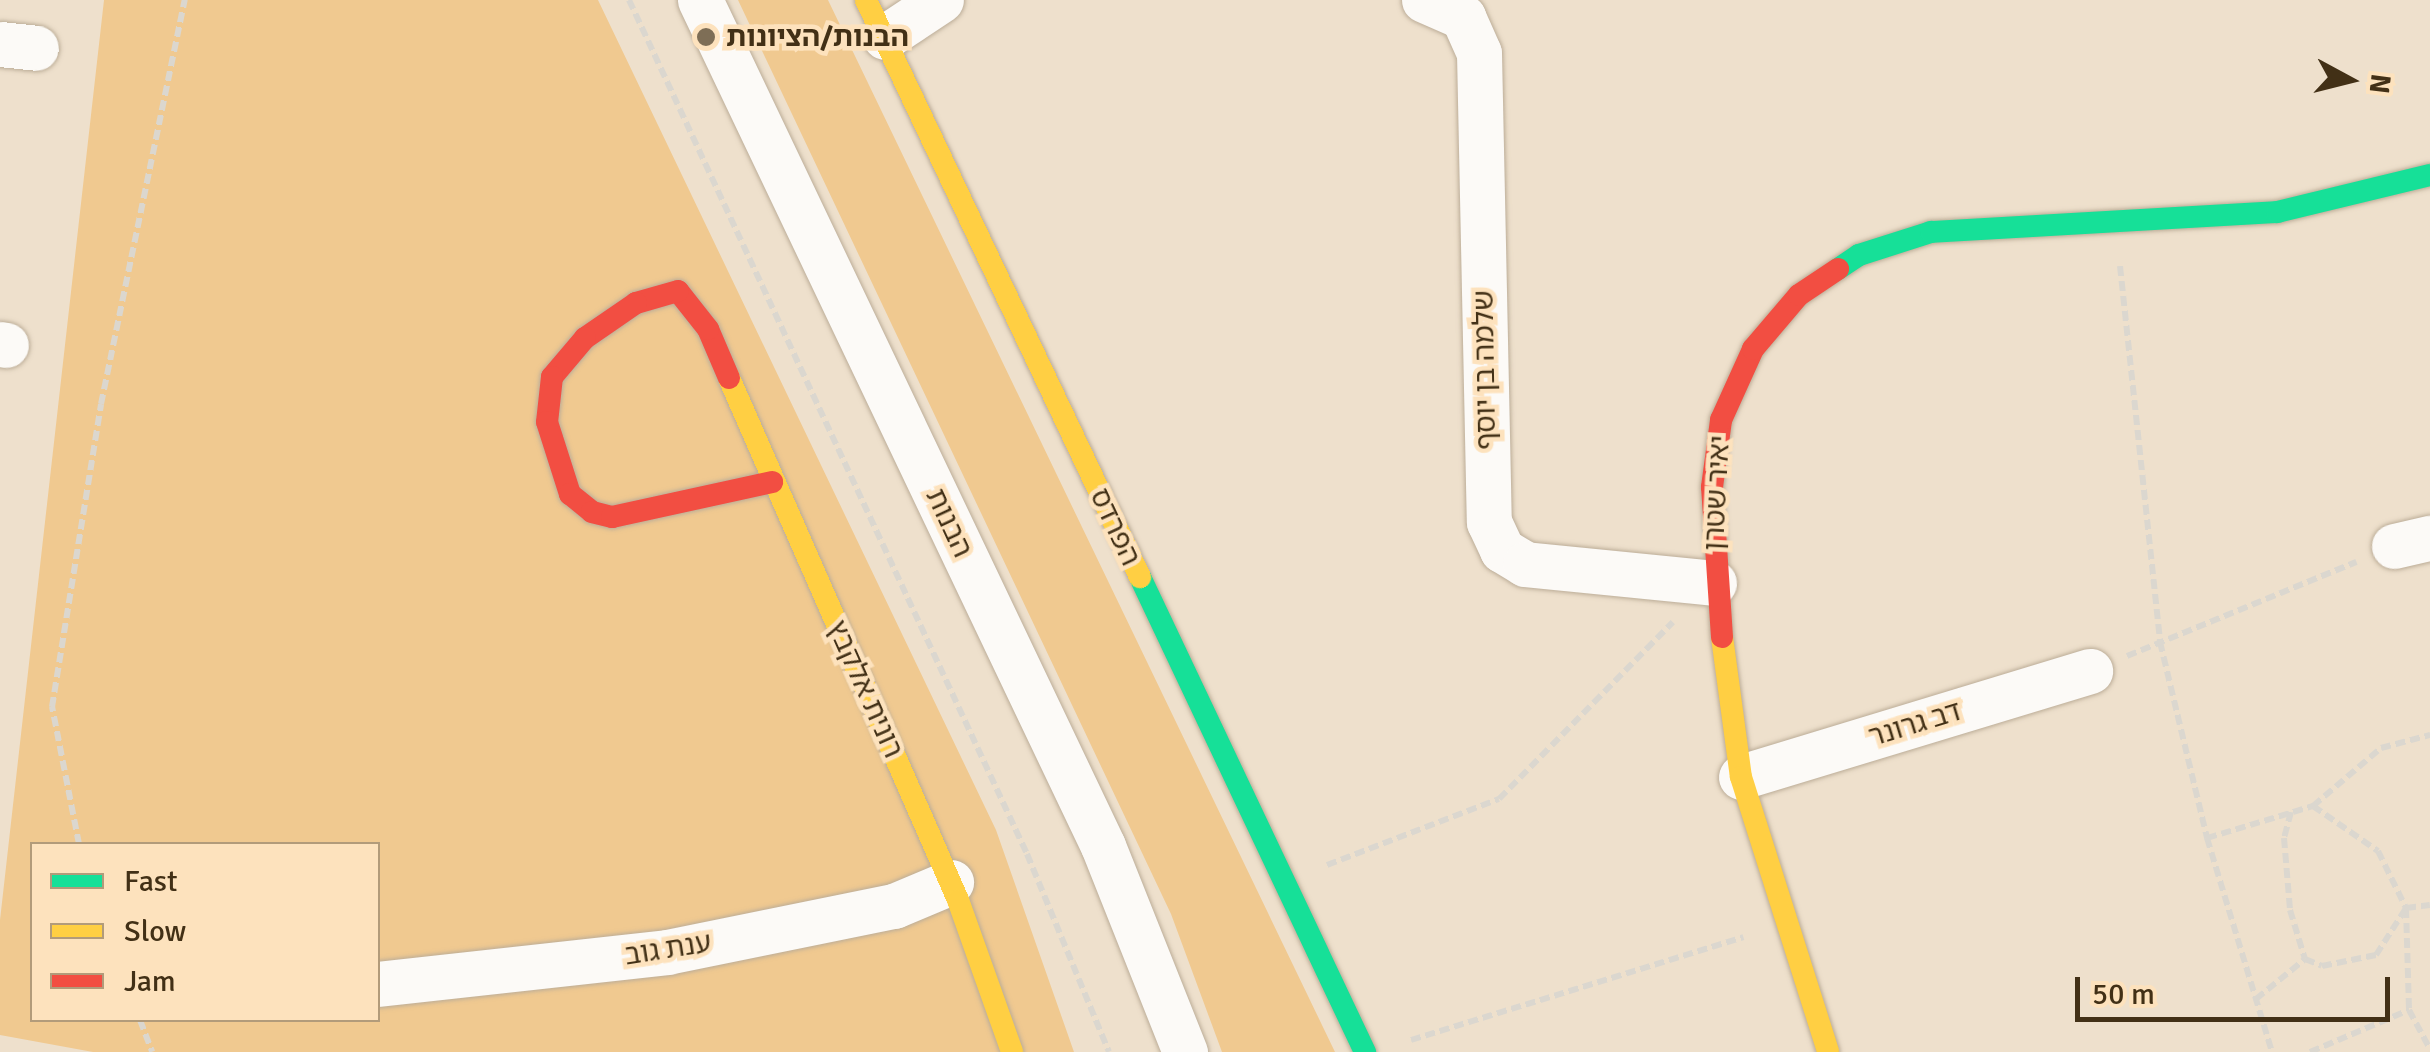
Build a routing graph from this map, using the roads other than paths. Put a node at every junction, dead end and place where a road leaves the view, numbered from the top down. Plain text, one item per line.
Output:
1 (700, 0) edge
2 (941, 0) edge
3 (1424, 0) edge
4 (876, 18) edge
5 (2430, 175) edge
6 (772, 482) junction
7 (1714, 583) junction
8 (2090, 671) road end
9 (1741, 777) junction
10 (951, 882) junction
11 (380, 984) edge
12 (1012, 1052) edge
13 (1185, 1052) edge
14 (1366, 1052) edge
15 (1828, 1052) edge

1 - 13 street, הבנות
2 - 4 street
3 - 7 street, שלמה בן יוסף
4 - 14 street, הפרדס
5 - 7 street, יאיר שטרן
6 - 6 street, רונית אלקבץ
6 - 10 street, רונית אלקבץ
7 - 9 street, יאיר שטרן
8 - 9 street, דב גרונר
9 - 15 street, יאיר שטרן
10 - 11 street, ענת גוב
10 - 12 street, רונית אלקבץ

